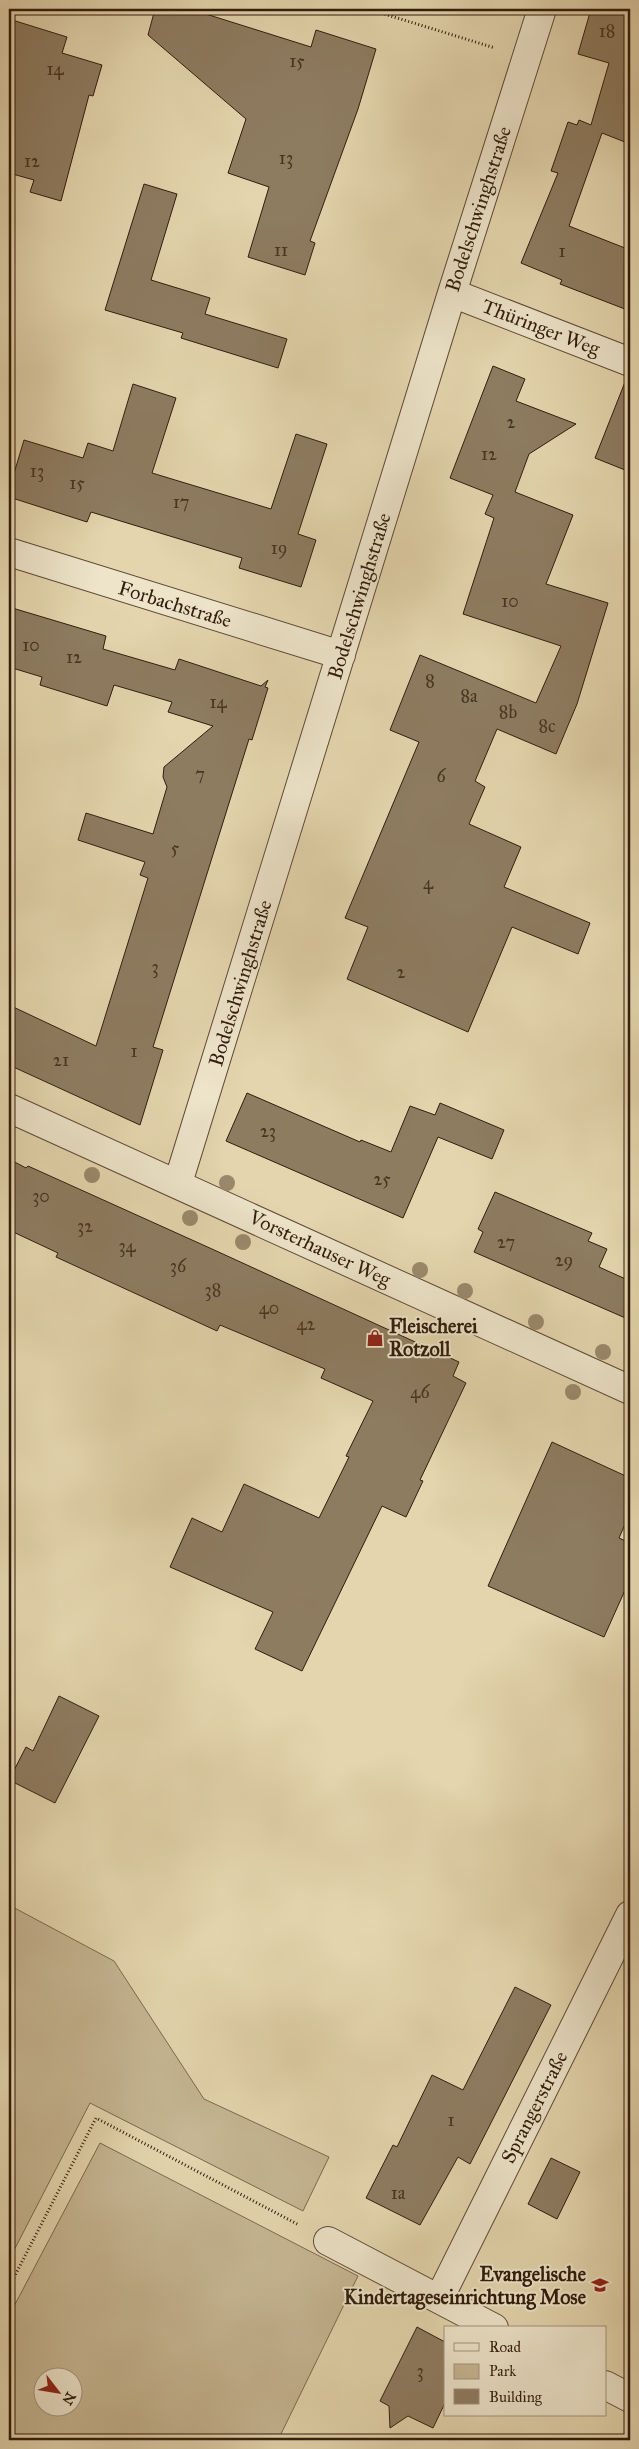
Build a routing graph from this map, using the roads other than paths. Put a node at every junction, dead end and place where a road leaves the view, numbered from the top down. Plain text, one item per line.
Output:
1 (542, 9) edge
2 (452, 292) junction
3 (630, 362) edge
4 (9, 552) edge
5 (340, 655) junction
6 (9, 1108) edge
7 (178, 1183) junction
8 (630, 1390) edge
9 (630, 1915) edge
10 (328, 2241) road end
11 (439, 2299) junction
12 (490, 2326) edge
13 (606, 2386) edge
14 (630, 2398) edge

1 - 2 street, Bodelschwinghstraße
2 - 3 street, Thüringer Weg
2 - 5 street, Bodelschwinghstraße
4 - 5 street, Forbachstraße
5 - 7 street, Bodelschwinghstraße
6 - 7 street, Vorsterhauser Weg
7 - 8 street, Vorsterhauser Weg
9 - 11 street, Sprangerstraße
10 - 11 street
11 - 12 street
13 - 14 street

